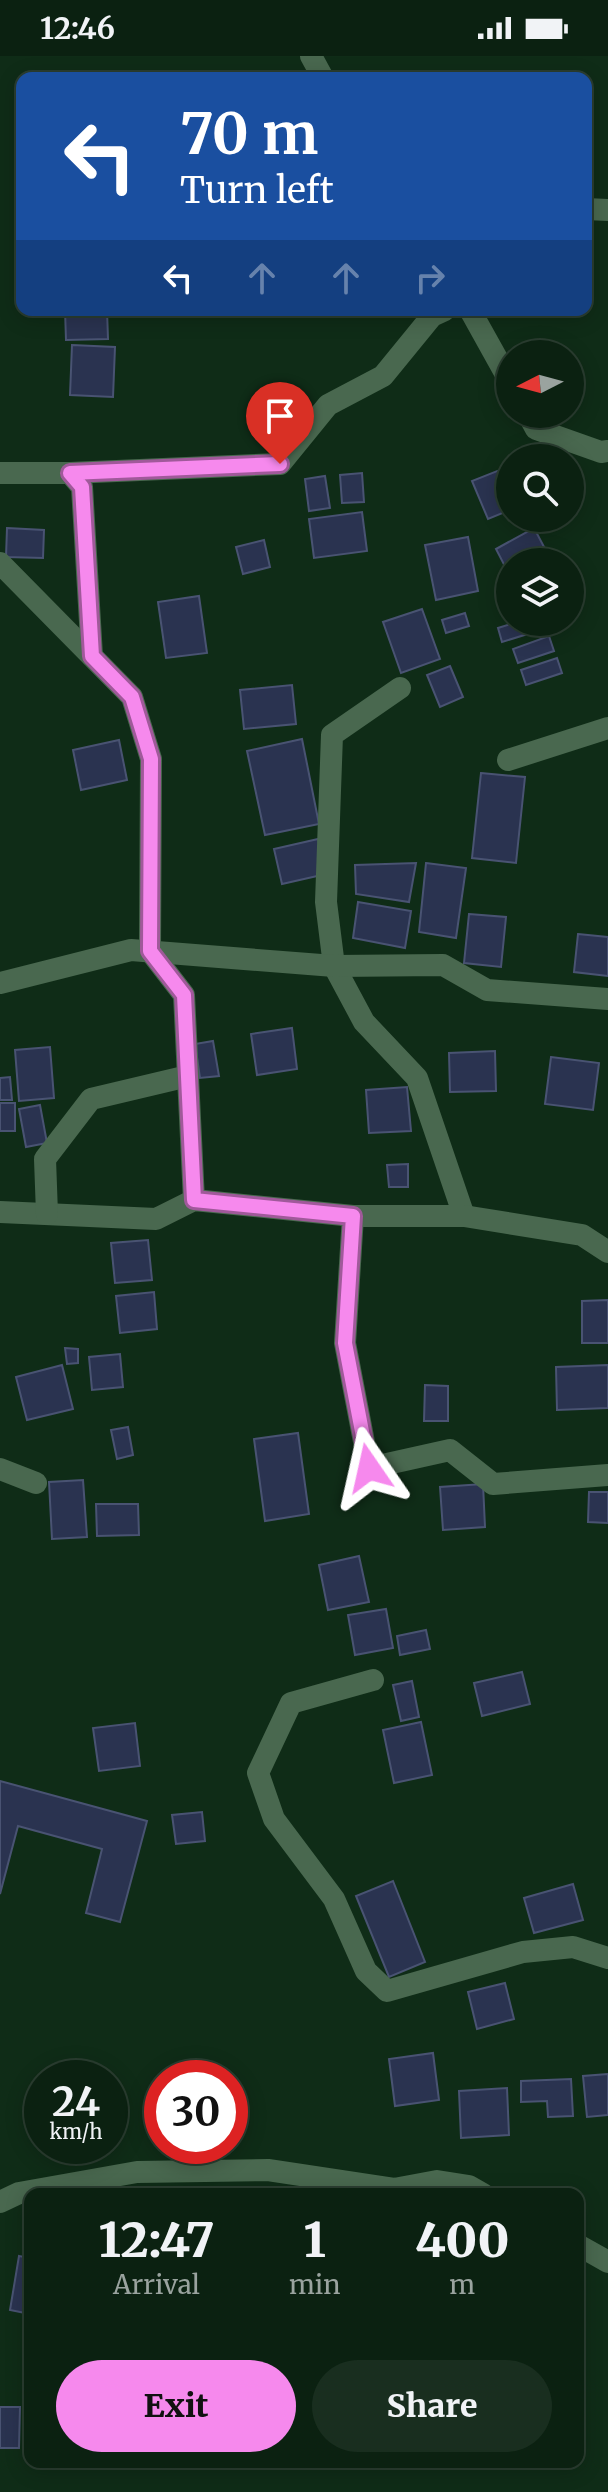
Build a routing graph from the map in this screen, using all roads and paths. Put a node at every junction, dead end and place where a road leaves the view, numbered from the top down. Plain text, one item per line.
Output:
1 (432, 316) edge
2 (473, 316) edge
3 (496, 357) edge
4 (535, 428) edge
5 (608, 451) edge
6 (0, 473) edge
7 (70, 473) junction
8 (0, 563) edge
9 (92, 656) junction
10 (400, 688) dead end
11 (608, 728) edge
12 (508, 760) dead end
13 (150, 951) junction
14 (334, 966) junction
15 (0, 983) edge
16 (608, 999) edge
17 (188, 1076) junction
18 (194, 1200) junction
19 (0, 1212) edge
20 (36, 1213) junction
21 (353, 1216) junction
22 (464, 1216) junction
23 (0, 1232) edge
24 (608, 1252) edge
25 (0, 1469) edge
26 (608, 1475) edge
27 (36, 1483) dead end
28 (373, 1680) dead end
29 (608, 1958) edge
30 (47, 2188) edge
31 (387, 2188) edge
32 (399, 2188) edge
33 (472, 2188) edge
34 (24, 2192) edge
35 (0, 2202) edge
36 (584, 2248) edge
37 (608, 2262) edge

1 - 7 street
2 - 3 street
4 - 5 street
6 - 7 street
7 - 9 street
8 - 9 street
9 - 13 street
10 - 14 street
11 - 12 street
13 - 14 street
13 - 15 street
13 - 17 street
14 - 16 street
14 - 22 street
17 - 18 street
17 - 20 street
18 - 20 street
18 - 21 street
19 - 20 street
20 - 23 street
21 - 22 street
21 - 26 street
22 - 24 street
25 - 27 street
28 - 29 street
30 - 31 street
32 - 33 street
34 - 35 street
36 - 37 street

